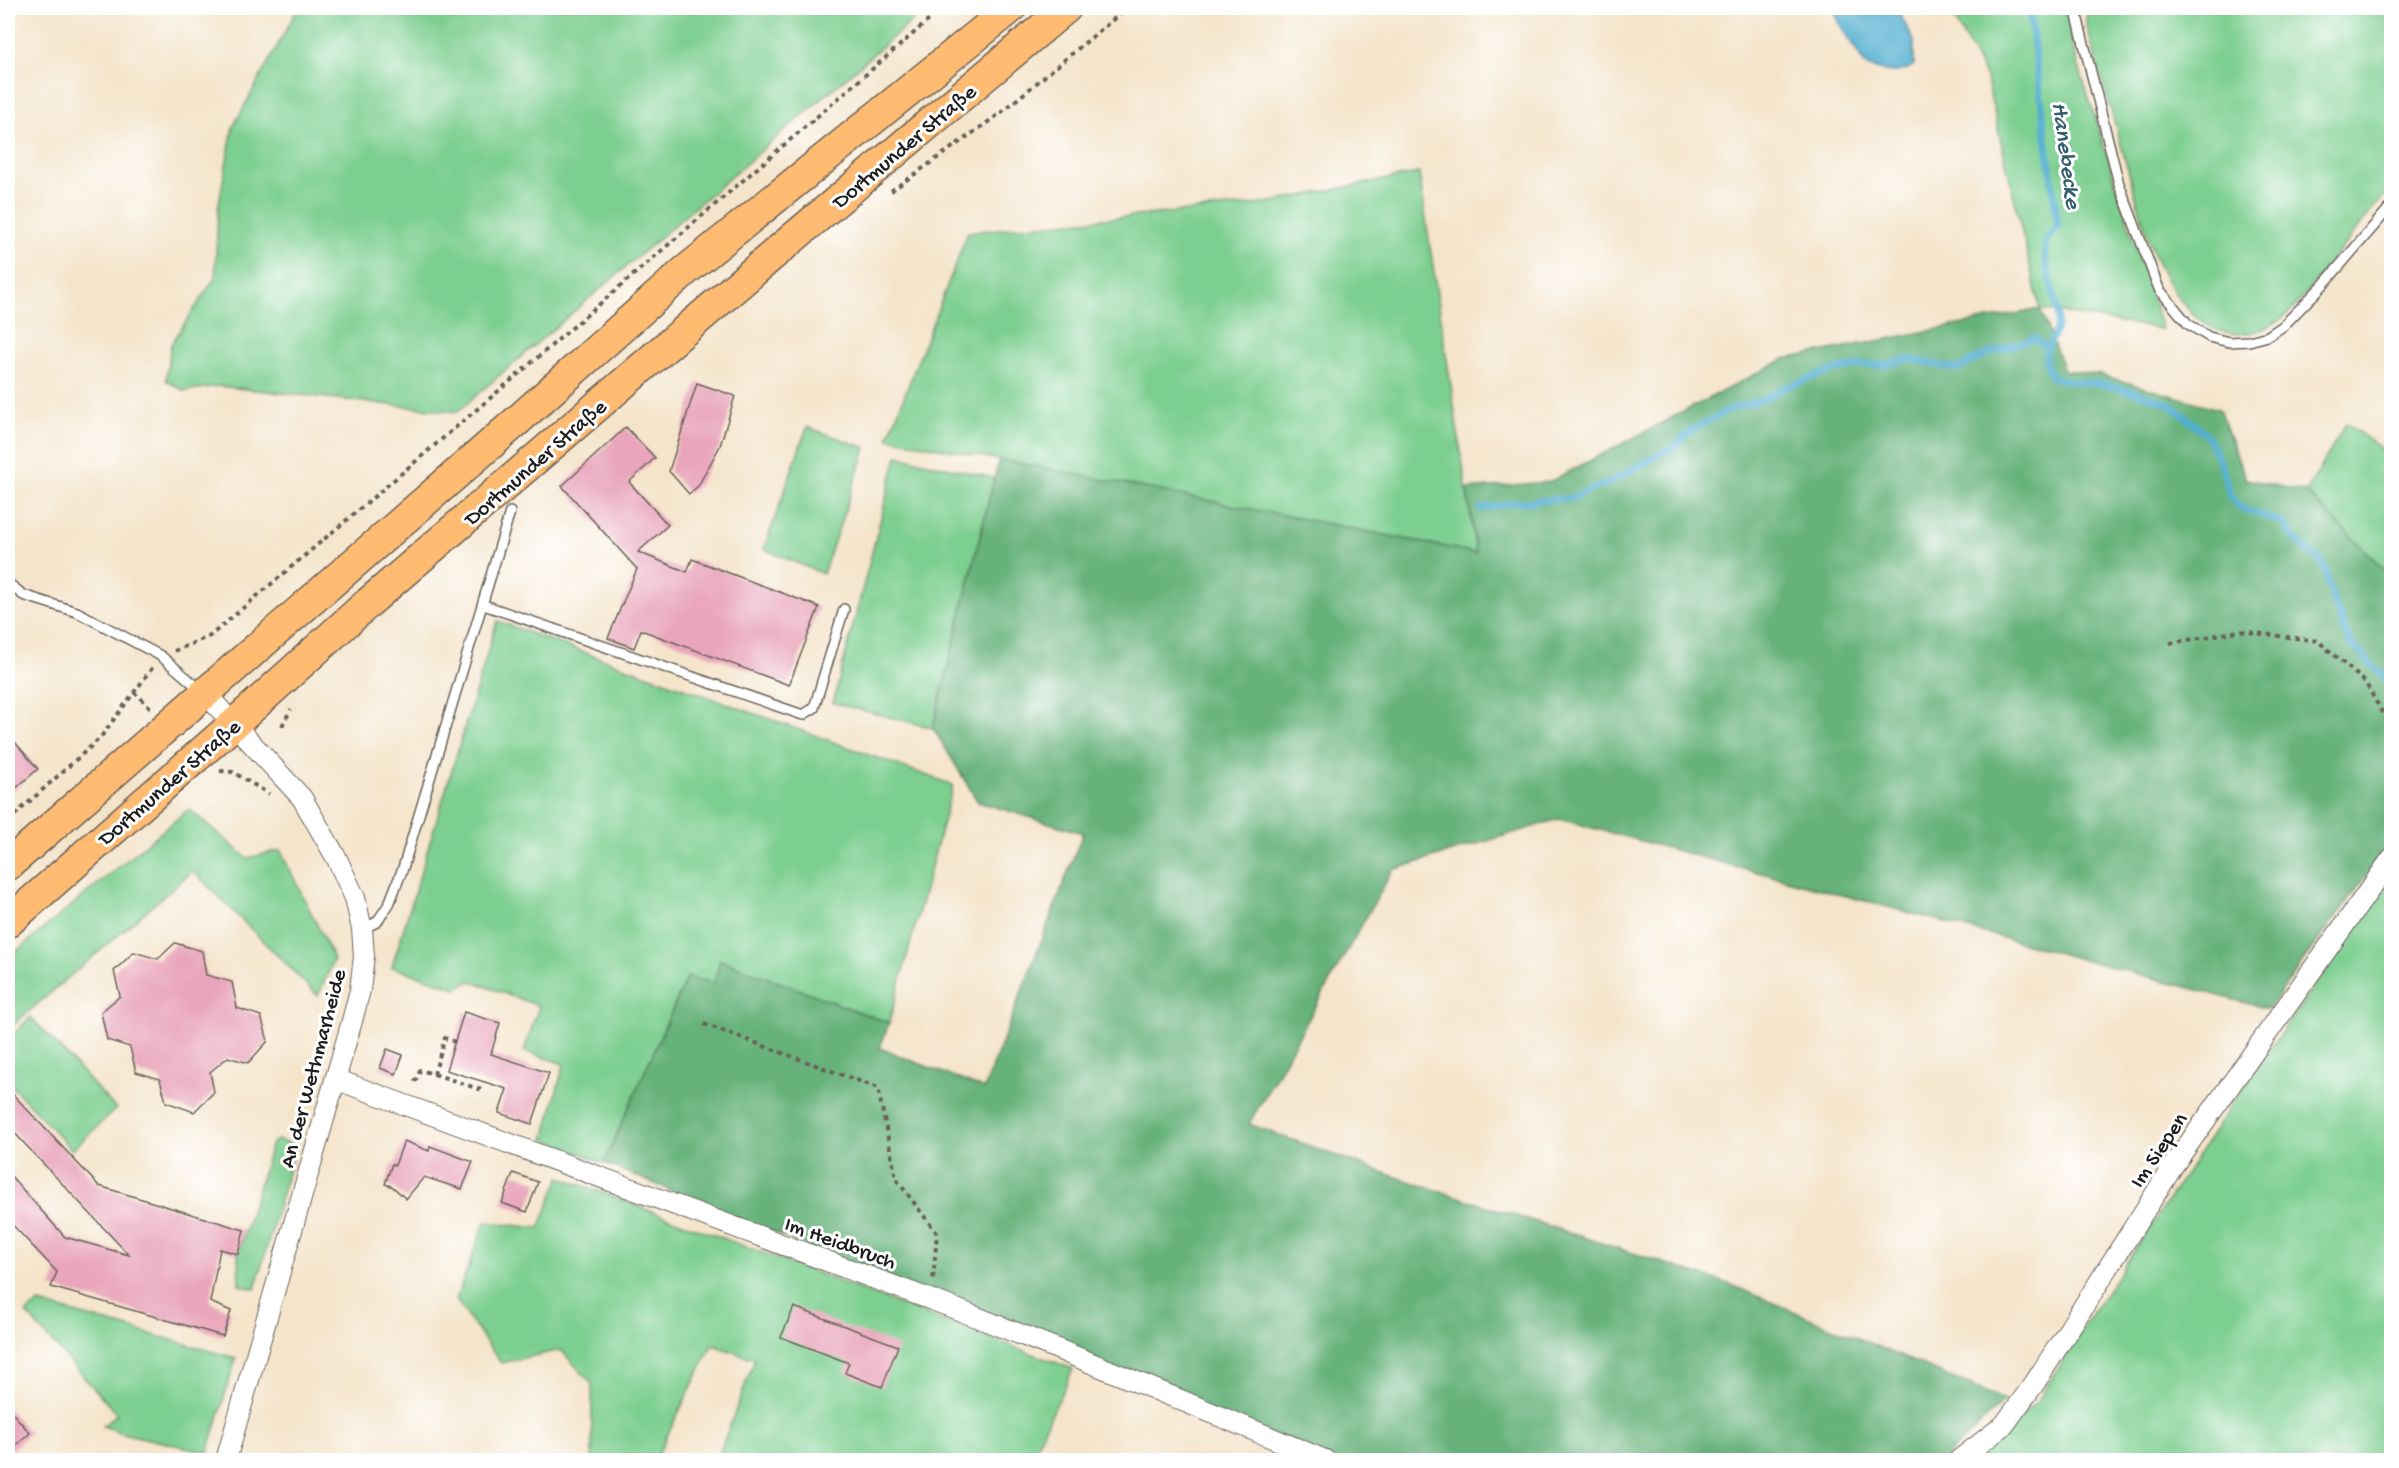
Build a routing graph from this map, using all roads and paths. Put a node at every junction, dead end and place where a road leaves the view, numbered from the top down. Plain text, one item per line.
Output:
1 (943, 8) edge
2 (1011, 8) edge
3 (1066, 8) edge
4 (1127, 8) edge
5 (2075, 8) edge
6 (881, 198) dead end
7 (2391, 205) edge
8 (510, 512) dead end
9 (8, 583) edge
10 (484, 605) junction
11 (844, 609) dead end
12 (2170, 643) dead end
13 (161, 656) junction
14 (204, 692) junction
15 (293, 704) dead end
16 (234, 724) junction
17 (282, 726) dead end
18 (2391, 730) edge
19 (233, 772) dead end
20 (274, 797) dead end
21 (8, 821) edge
22 (2391, 858) edge
23 (8, 865) edge
24 (8, 921) edge
25 (362, 929) junction
26 (704, 1024) dead end
27 (455, 1042) dead end
28 (434, 1074) junction
29 (335, 1079) junction
30 (415, 1082) dead end
31 (485, 1091) dead end
32 (932, 1300) junction
33 (226, 1461) edge
34 (1325, 1461) edge
35 (1959, 1461) edge

1 - 13 path
2 - 14 main road, Dortmunder Straße
3 - 16 main road, Dortmunder Straße
4 - 6 path
5 - 7 lane
8 - 10 lane
9 - 13 lane
10 - 11 lane
10 - 25 lane
12 - 18 path
13 - 14 lane
13 - 21 path
14 - 16 street, An der Wethmarheide
14 - 23 main road, Dortmunder Straße
15 - 17 path
16 - 24 main road, Dortmunder Straße
16 - 25 street, An der Wethmarheide
19 - 20 path
22 - 35 street, Im Siepen
25 - 29 street, An der Wethmarheide
26 - 32 path
27 - 28 path
28 - 30 path
28 - 31 path
29 - 32 street, Im Heidbruch
29 - 33 street, An der Wethmarheide
32 - 34 street, Im Heidbruch

